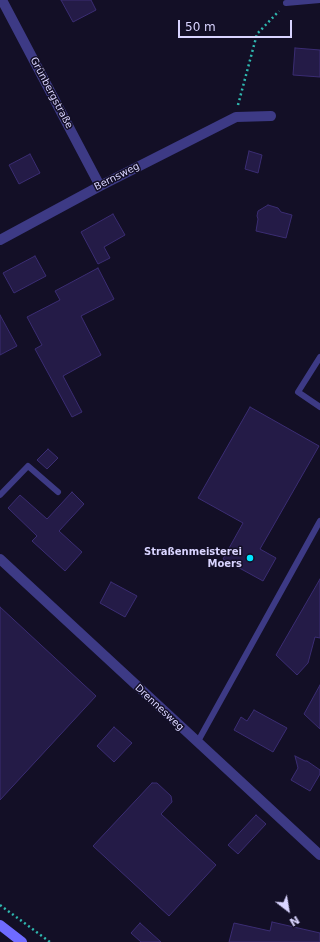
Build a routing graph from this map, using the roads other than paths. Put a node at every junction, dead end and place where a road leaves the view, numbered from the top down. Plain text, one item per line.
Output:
1 (2, 0) edge
2 (320, 0) edge
3 (286, 3) road end
4 (271, 116) dead end
5 (100, 186) junction
6 (0, 240) edge
7 (320, 357) edge
8 (320, 408) edge
9 (58, 492) dead end
10 (0, 495) edge
11 (320, 521) edge
12 (0, 559) edge
13 (197, 744) junction
14 (320, 855) edge
15 (0, 926) edge
16 (22, 942) edge

1 - 5 street, Grünbergstraße
2 - 3 lane
4 - 5 street, Bernsweg
5 - 6 street, Bernsweg
7 - 8 lane
9 - 10 lane
11 - 13 lane
12 - 13 street, Drennesweg
13 - 14 street, Drennesweg
15 - 16 main road

